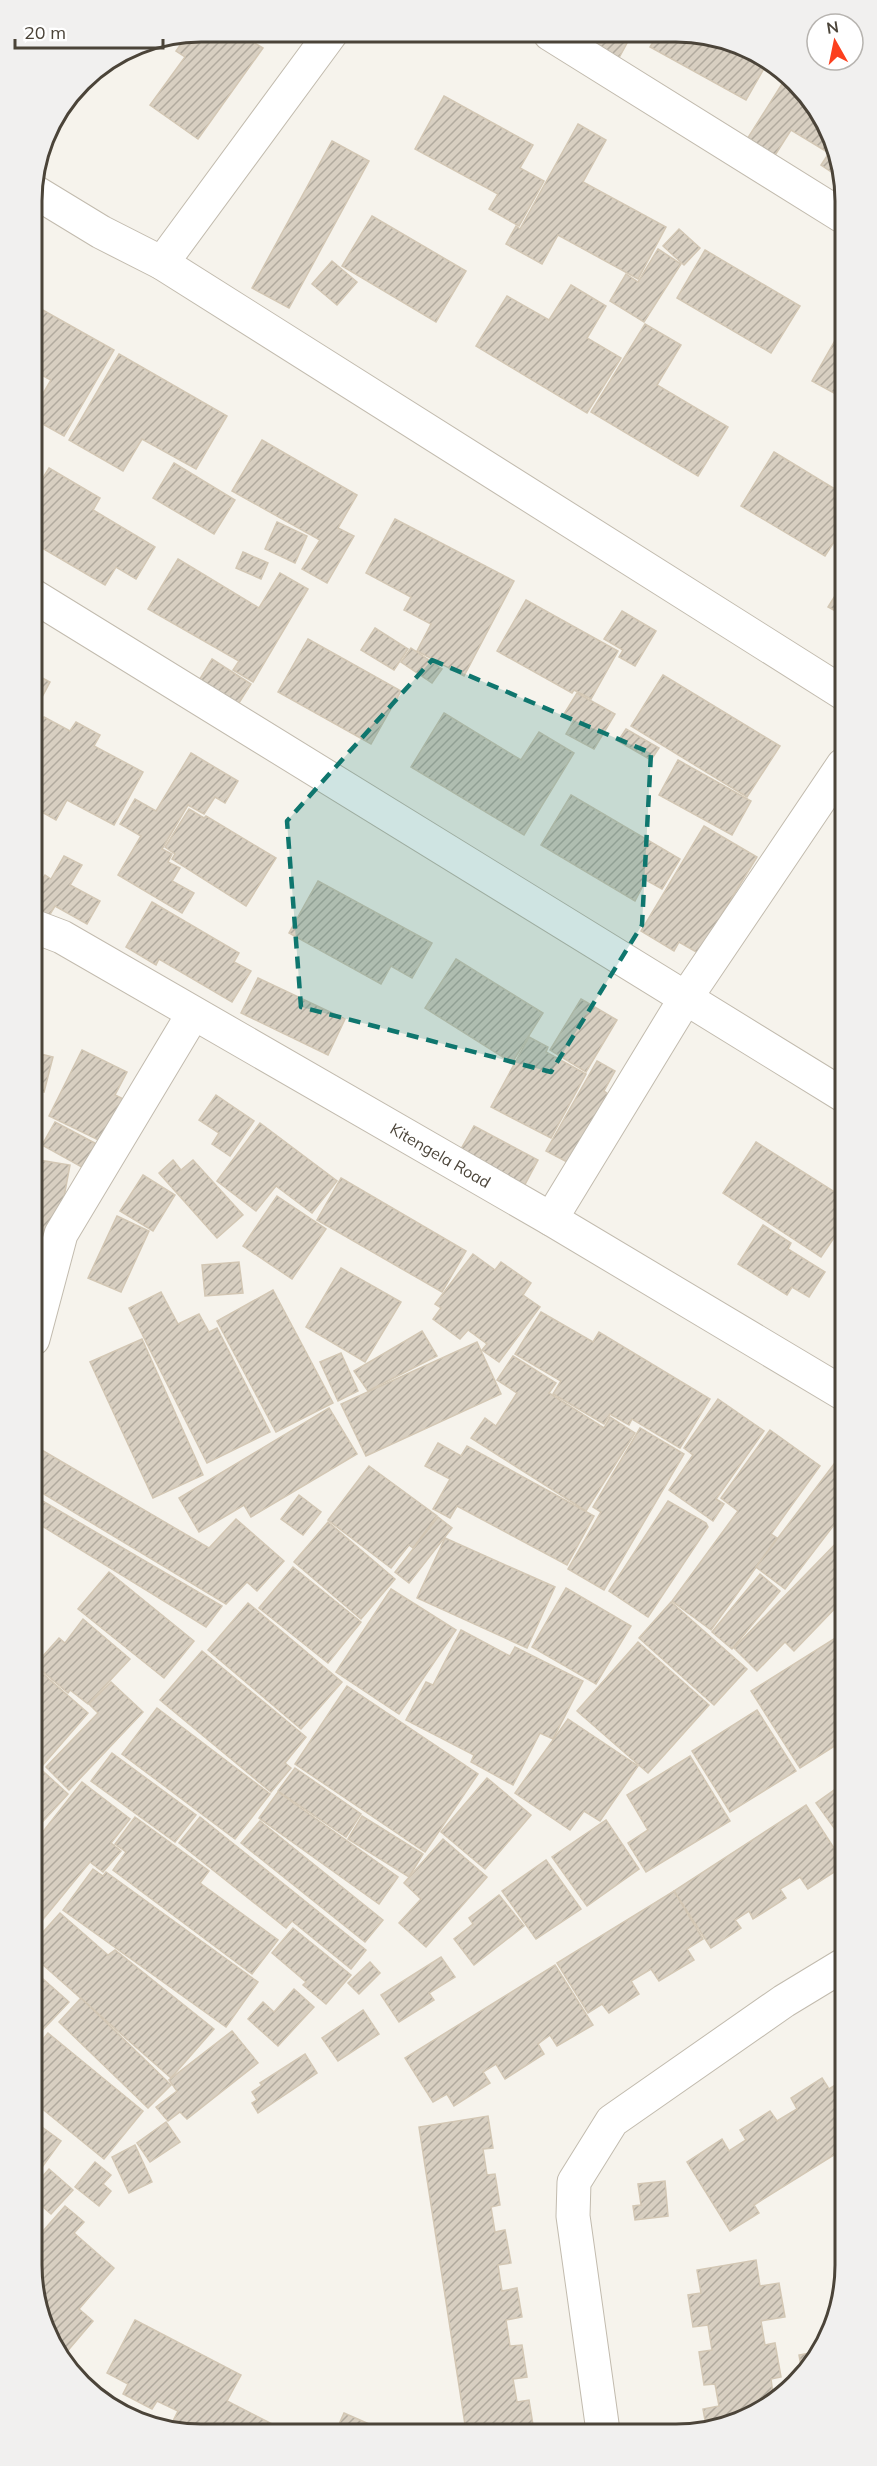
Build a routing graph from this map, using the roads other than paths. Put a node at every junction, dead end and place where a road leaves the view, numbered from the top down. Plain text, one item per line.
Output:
1 (325, 42) edge
2 (563, 42) edge
3 (42, 196) edge
4 (835, 212) edge
5 (162, 263) junction
6 (42, 601) edge
7 (835, 688) edge
8 (835, 777) edge
9 (42, 929) edge
10 (685, 999) junction
11 (193, 1014) junction
12 (835, 1090) edge
13 (551, 1219) junction
14 (42, 1306) edge
15 (835, 1389) edge
16 (835, 1970) edge
17 (602, 2424) edge

1 - 5 street
2 - 4 street
3 - 5 street
5 - 7 street
6 - 10 street
8 - 10 street
9 - 11 street, Kitengela Road
10 - 12 street
10 - 13 street
11 - 13 street, Kitengela Road
11 - 14 street
13 - 15 street, Kitengela Road
16 - 17 street

